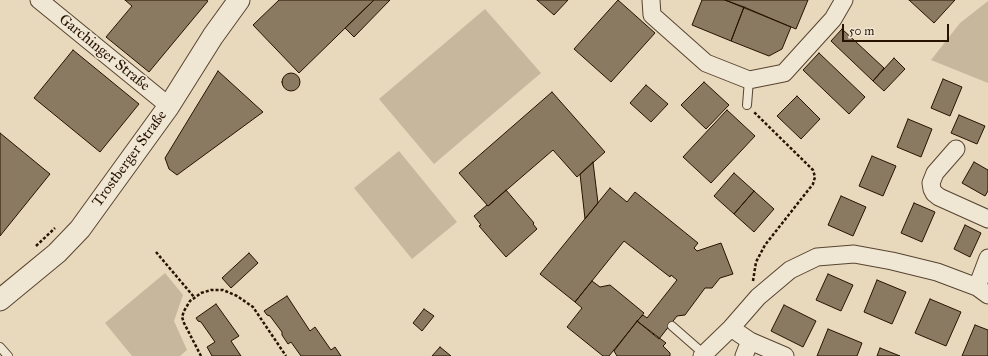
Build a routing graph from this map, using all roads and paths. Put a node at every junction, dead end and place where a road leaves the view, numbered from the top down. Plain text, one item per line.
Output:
1 (39, 0) edge
2 (239, 0) edge
3 (651, 0) edge
4 (844, 0) edge
5 (749, 80) junction
6 (747, 105) joint
7 (169, 106) junction
8 (956, 149) dead end
9 (988, 218) edge
10 (156, 252) dead end
11 (988, 258) edge
12 (982, 291) edge
13 (194, 297) junction
14 (758, 297) junction
15 (0, 300) edge
16 (672, 326) dead end
17 (731, 328) junction
18 (0, 347) edge
19 (747, 348) edge
20 (703, 355) edge
21 (8, 356) edge
22 (201, 356) edge
23 (286, 356) edge
24 (785, 356) edge

1 - 7 street, Garchinger Straße
2 - 7 street, Trostberger Straße
3 - 5 street
4 - 5 street
5 - 6 lane
6 - 14 path
7 - 15 street, Trostberger Straße
8 - 9 street
10 - 13 path
11 - 12 street
12 - 14 street
13 - 22 path
13 - 23 path
14 - 17 street
16 - 20 lane
17 - 19 street
17 - 20 street
18 - 21 lane
19 - 24 street

